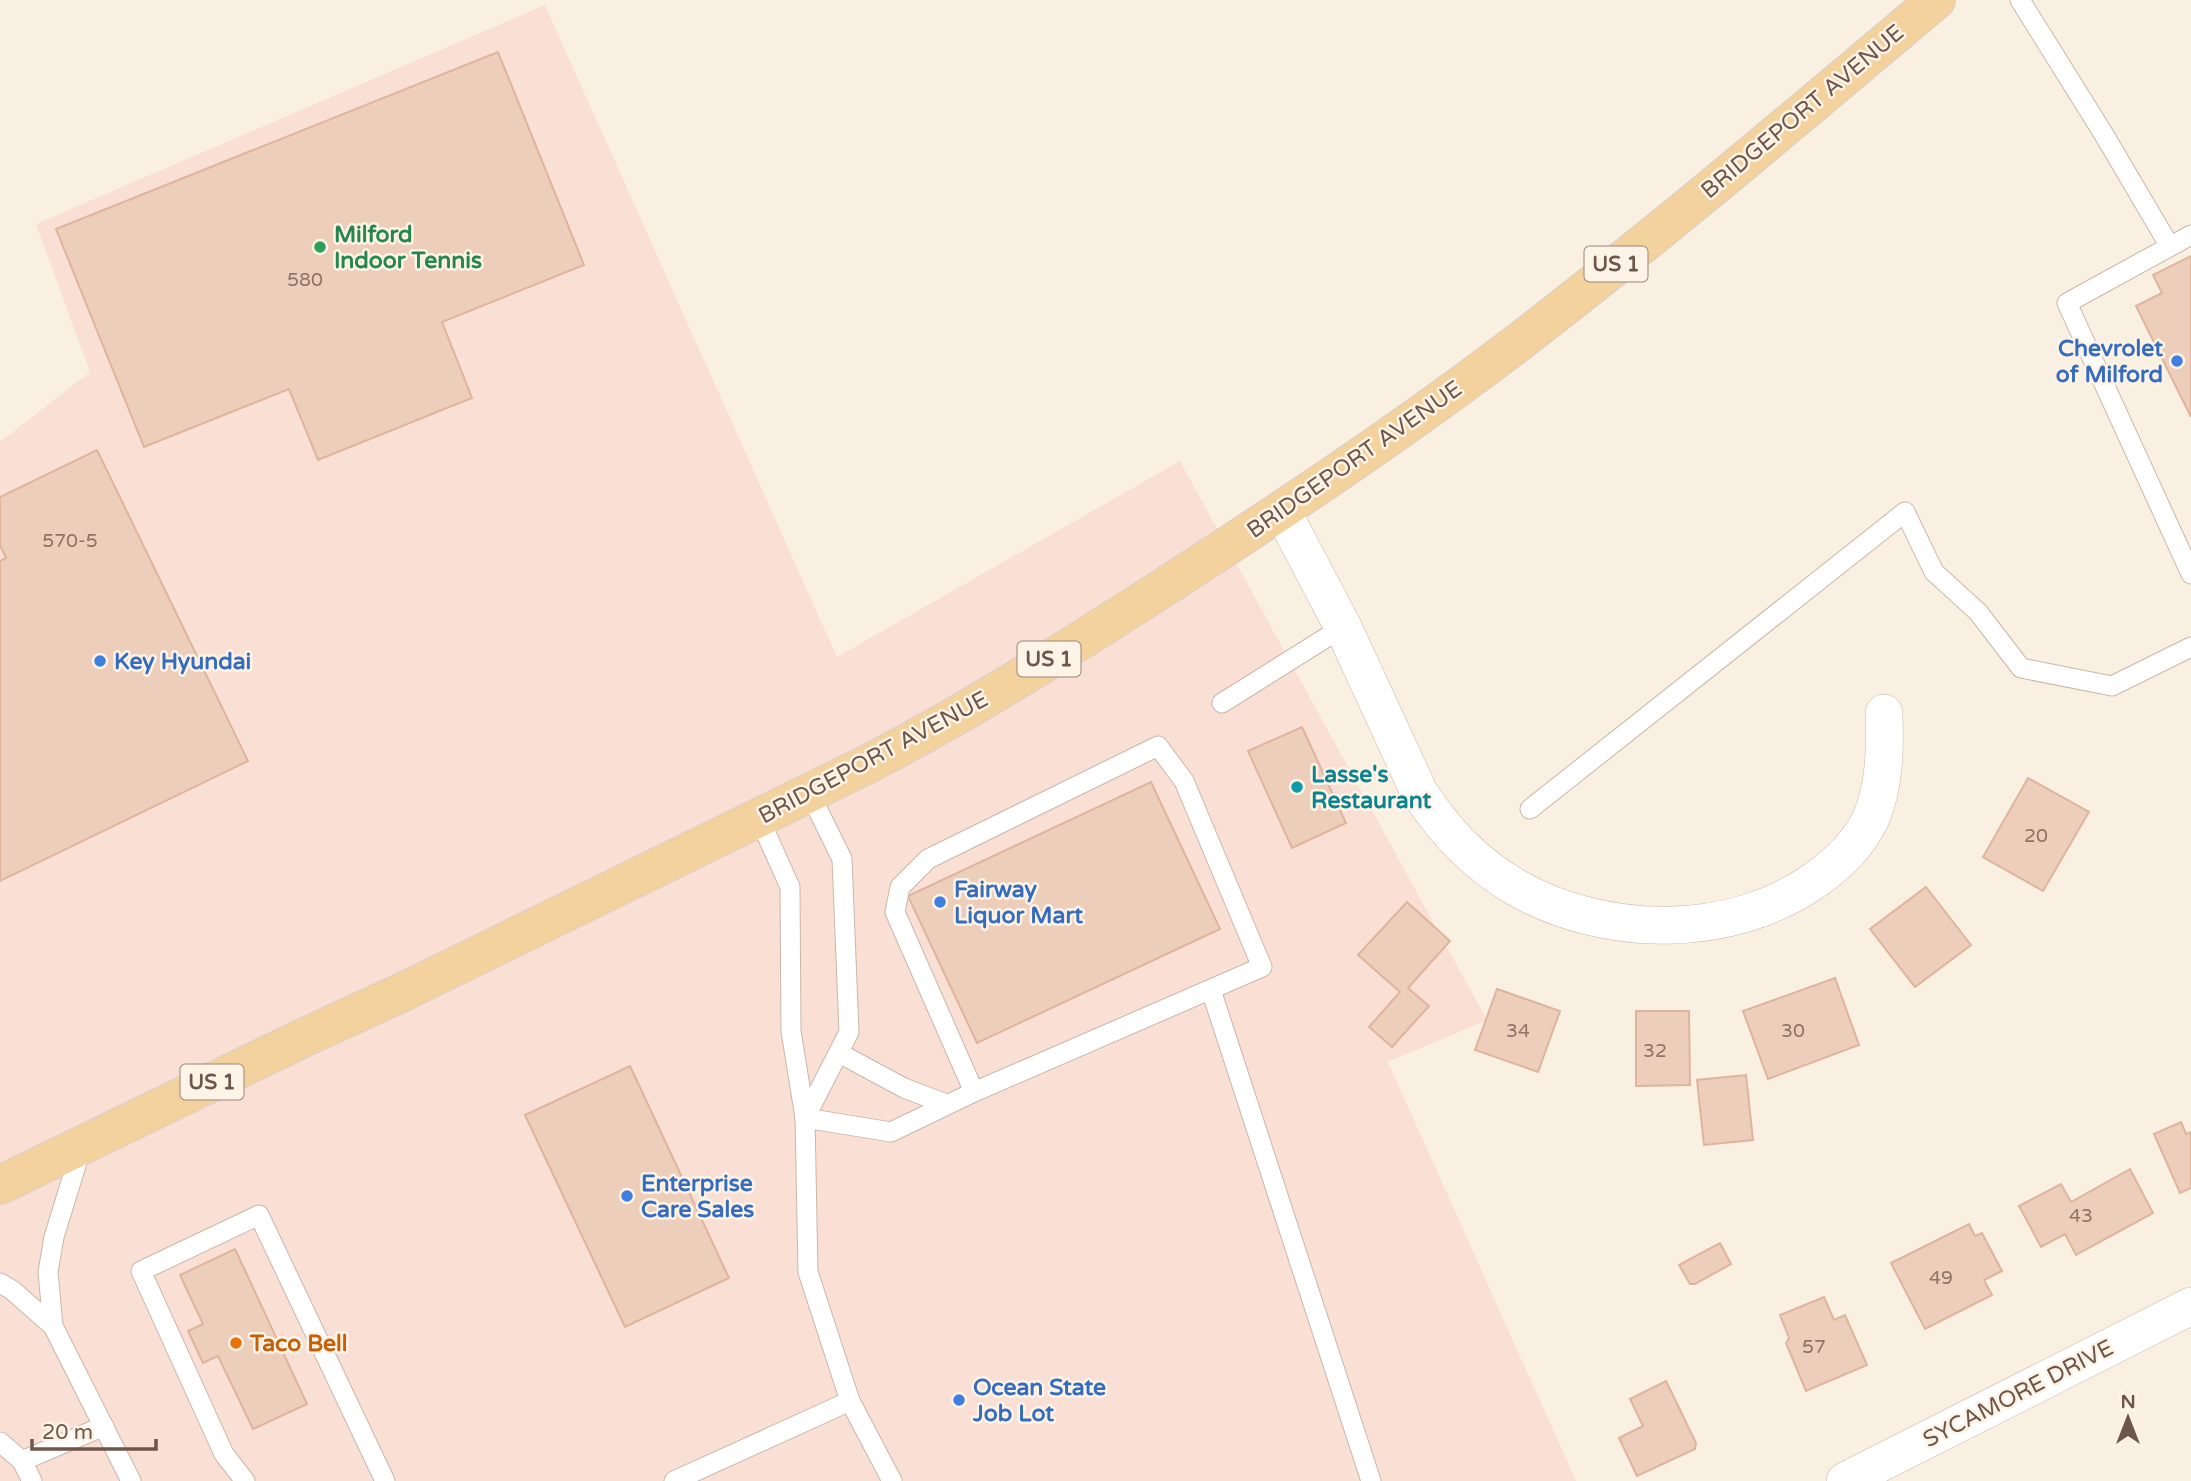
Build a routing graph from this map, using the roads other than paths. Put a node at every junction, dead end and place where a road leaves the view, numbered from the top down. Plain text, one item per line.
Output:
1 (1936, 0) edge
2 (2020, 0) edge
3 (2191, 235) edge
4 (2169, 245) junction
5 (1282, 511) junction
6 (2191, 574) edge
7 (1343, 627) junction
8 (2191, 647) edge
9 (1222, 703) dead end
10 (1884, 713) dead end
11 (808, 792) junction
12 (1530, 809) dead end
13 (759, 818) junction
14 (1210, 990) junction
15 (839, 1053) junction
16 (974, 1092) junction
17 (946, 1104) junction
18 (805, 1118) junction
19 (82, 1145) junction
20 (0, 1185) edge
21 (0, 1283) edge
22 (2191, 1306) edge
23 (53, 1326) junction
24 (850, 1401) junction
25 (104, 1426) junction
26 (0, 1442) edge
27 (22, 1461) junction
28 (1899, 1470) edge
29 (32, 1481) edge
30 (131, 1481) edge
31 (245, 1481) edge
32 (385, 1481) edge
33 (674, 1481) edge
34 (892, 1481) edge
35 (1371, 1481) edge
36 (1845, 1481) edge

1 - 5 main road, BRIDGEPORT AVENUE / US 1
2 - 4 lane
3 - 4 lane
4 - 6 lane
5 - 7 street
5 - 11 main road, BRIDGEPORT AVENUE / US 1
7 - 9 lane
7 - 10 street
8 - 12 lane
11 - 13 main road, BRIDGEPORT AVENUE / US 1
11 - 15 lane
13 - 18 lane
13 - 19 main road, BRIDGEPORT AVENUE / US 1
14 - 16 lane
14 - 16 lane
14 - 35 lane
15 - 17 lane
15 - 18 lane
16 - 17 lane
17 - 18 lane
18 - 24 lane
19 - 20 main road, BRIDGEPORT AVENUE / US 1
19 - 23 lane
21 - 23 lane
22 - 28 street, SYCAMORE DRIVE
23 - 25 lane
24 - 33 lane
24 - 34 lane
25 - 27 lane
25 - 30 lane
26 - 27 lane
27 - 29 lane
28 - 36 street, SYCAMORE DRIVE
31 - 32 lane

